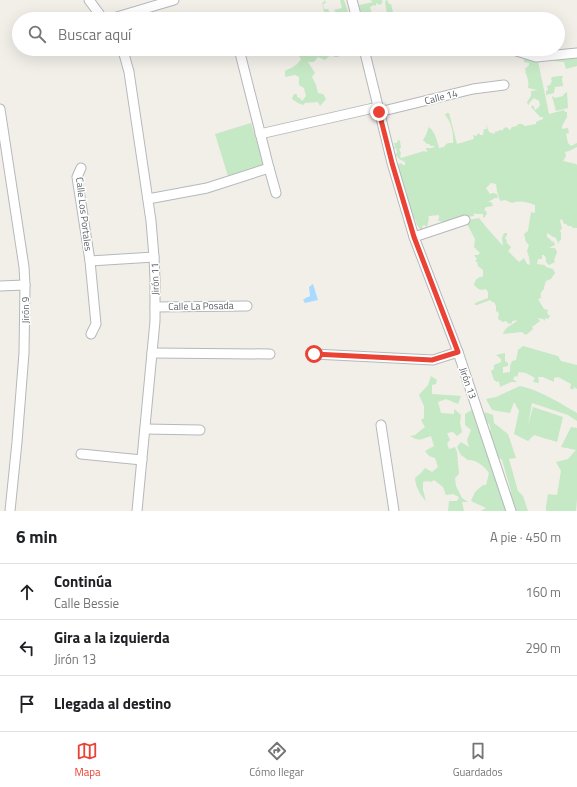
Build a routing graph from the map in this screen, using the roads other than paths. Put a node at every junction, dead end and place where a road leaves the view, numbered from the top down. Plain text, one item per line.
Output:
1 (89, 0) edge
2 (174, 0) edge
3 (352, 0) edge
4 (98, 12) edge
5 (134, 12) edge
6 (355, 12) edge
7 (577, 53) edge
8 (565, 54) edge
9 (125, 56) edge
10 (241, 56) edge
11 (366, 56) edge
12 (533, 56) edge
13 (546, 56) edge
14 (504, 85) dead end
15 (0, 109) edge
16 (379, 110) junction
17 (260, 134) junction
18 (81, 168) dead end
19 (268, 168) junction
20 (276, 193) dead end
21 (148, 199) junction
22 (465, 220) dead end
23 (414, 237) junction
24 (154, 257) junction
25 (90, 261) junction
26 (25, 285) junction
27 (0, 286) edge
28 (247, 306) dead end
29 (155, 307) junction
30 (91, 334) dead end
31 (458, 352) junction
32 (152, 353) junction
33 (270, 354) dead end
34 (314, 354) dead end
35 (381, 425) dead end
36 (145, 428) junction
37 (200, 430) dead end
38 (81, 454) dead end
39 (142, 460) junction
40 (10, 511) edge
41 (137, 511) edge
42 (394, 511) edge
43 (511, 511) edge

1 - 4 street
2 - 5 street
3 - 6 street
7 - 8 street
9 - 21 street, Jirón 11
10 - 17 street
11 - 16 street, Jirón 13
12 - 13 street
14 - 16 street, Calle 14
15 - 26 street, Jirón 9
16 - 17 street, Calle 14
16 - 23 street, Jirón 13
17 - 19 street
18 - 25 street, Calle Los Portales
19 - 20 street
19 - 21 street
21 - 24 street, Jirón 11
22 - 23 street
23 - 31 street, Jirón 13
24 - 25 street, Calle Los Portales
24 - 29 street, Jirón 11
25 - 30 street, Calle Los Portales
26 - 27 street
26 - 40 street, Jirón 9
28 - 29 street, Calle La Posada
29 - 32 street, Jirón 11
31 - 34 street
31 - 43 street, Jirón 13
32 - 33 street
32 - 36 street, Jirón 11
35 - 42 street
36 - 37 street
36 - 39 street, Jirón 11
38 - 39 street
39 - 41 street, Jirón 11

